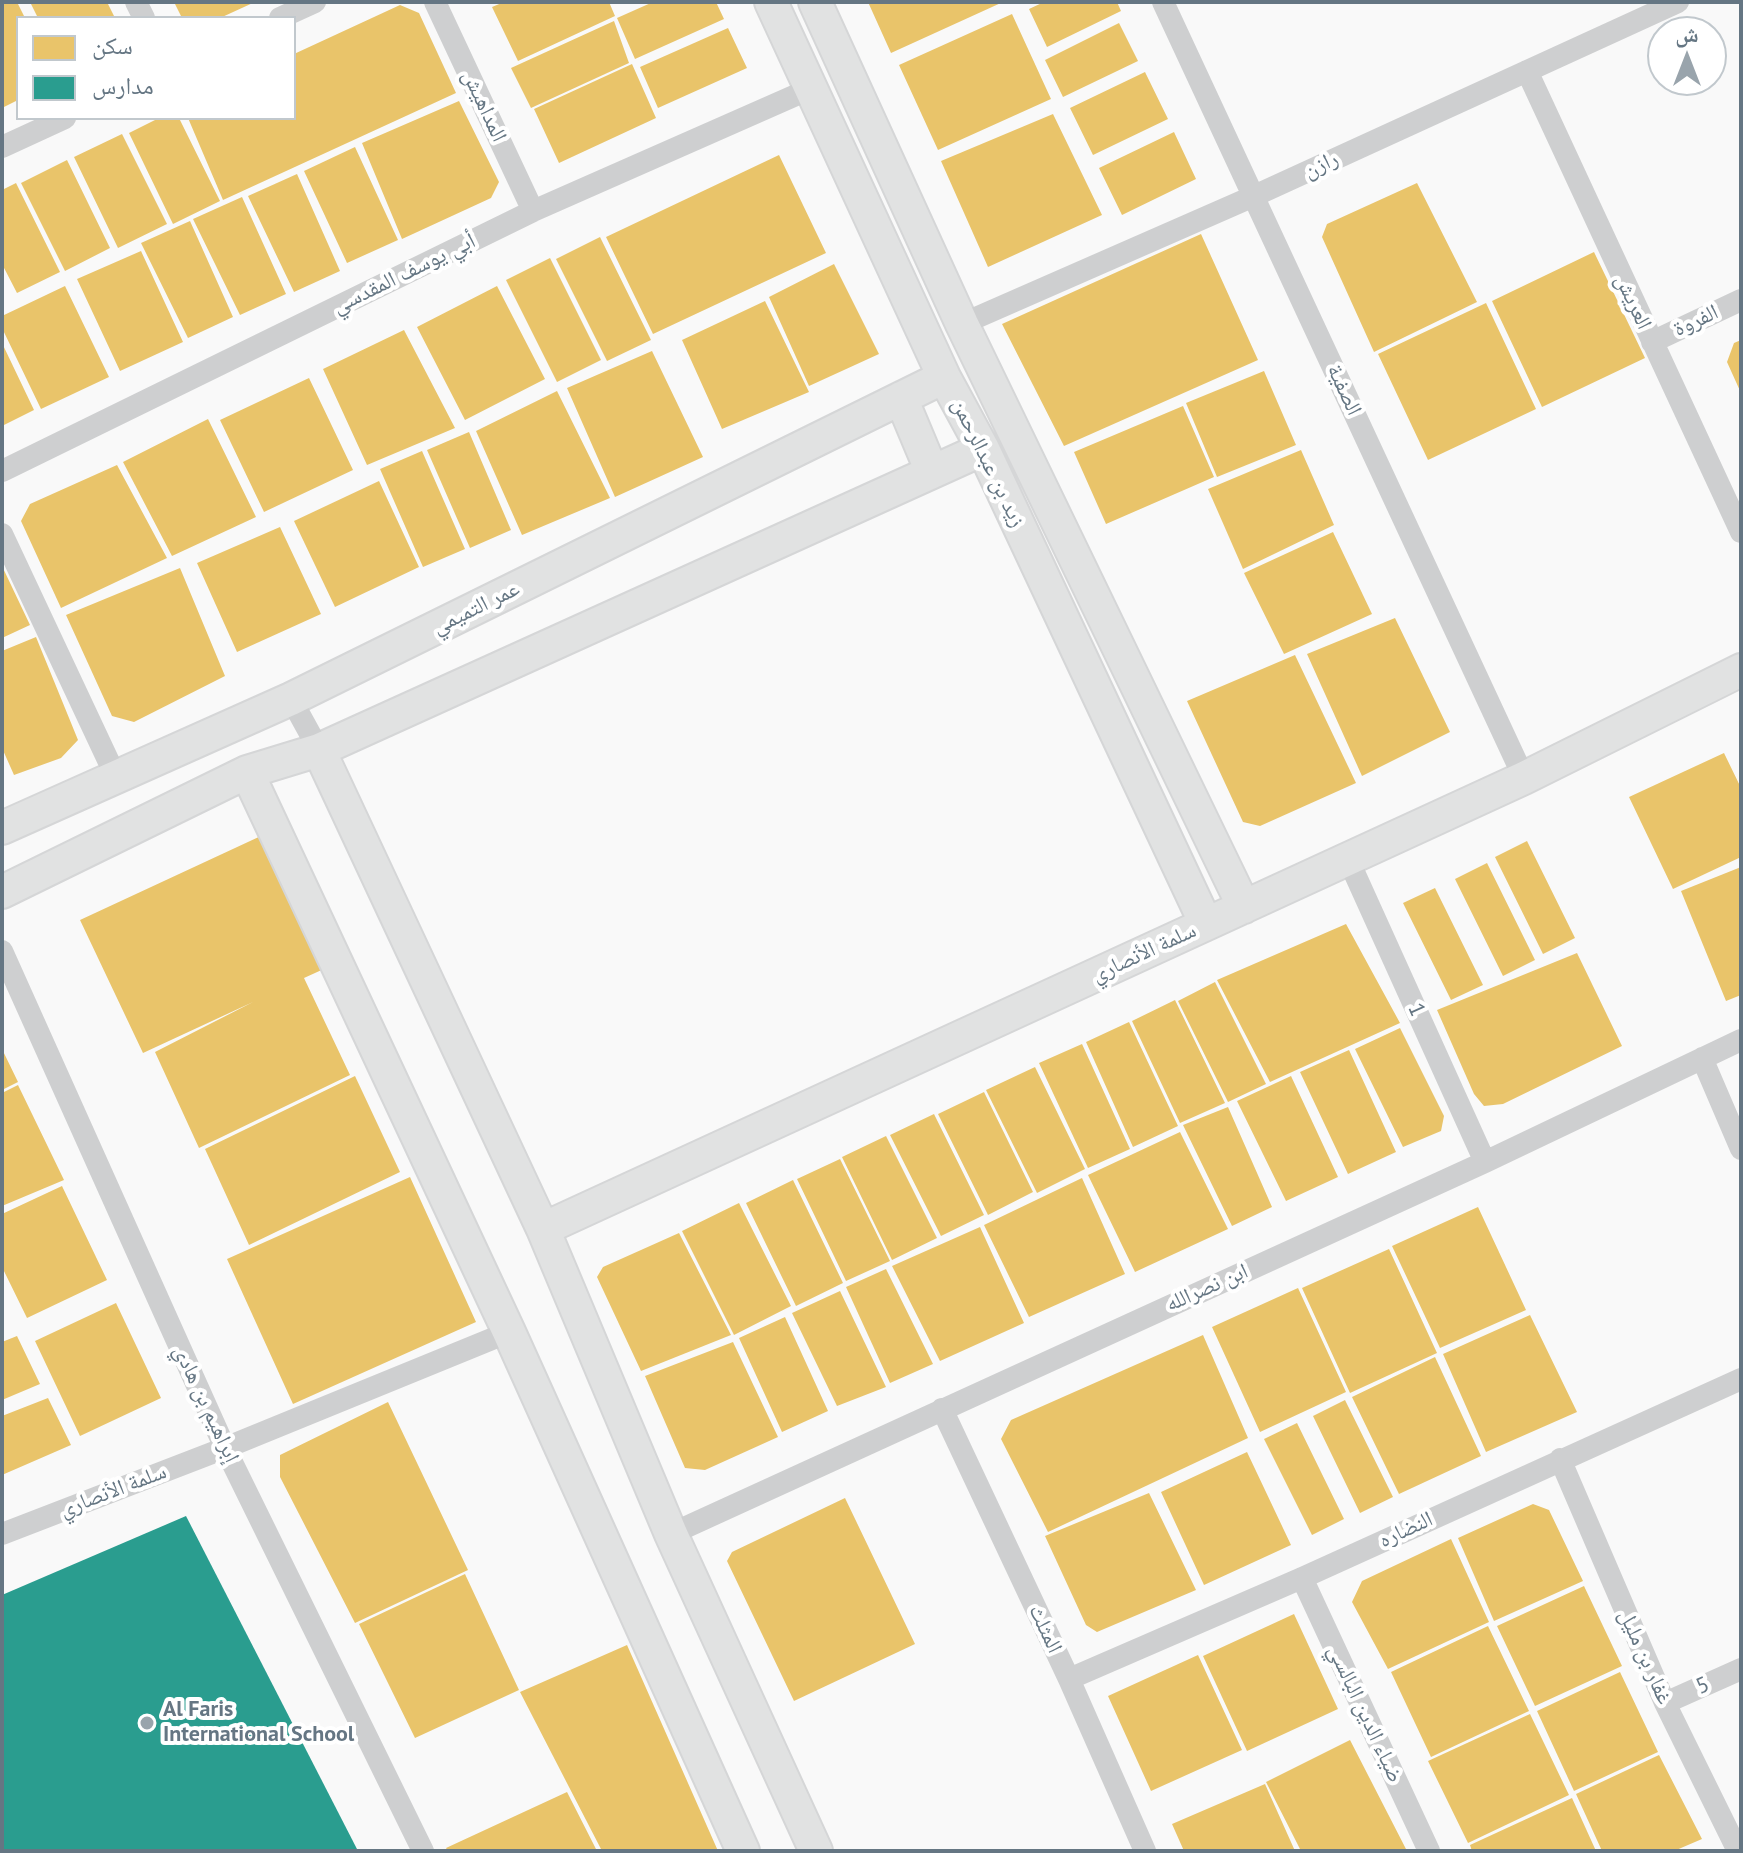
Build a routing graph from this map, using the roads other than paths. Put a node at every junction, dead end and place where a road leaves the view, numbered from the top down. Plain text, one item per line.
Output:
1 (315, 2) edge
2 (435, 2) edge
3 (771, 2) edge
4 (815, 2) edge
5 (1163, 2) edge
6 (1678, 2) edge
7 (284, 16) edge
8 (1527, 71) junction
9 (812, 88) junction
10 (61, 120) edge
11 (2, 147) edge
12 (1254, 196) junction
13 (533, 211) junction
14 (1741, 300) edge
15 (962, 324) junction
16 (1652, 342) junction
17 (944, 377) junction
18 (901, 398) junction
19 (983, 449) junction
20 (2, 471) edge
21 (932, 472) junction
22 (1741, 532) edge
23 (2, 534) edge
24 (1741, 670) edge
25 (291, 699) junction
26 (319, 750) junction
27 (247, 772) junction
28 (116, 777) junction
29 (1524, 778) junction
30 (2, 828) edge
31 (1348, 859) junction
32 (2, 892) edge
33 (1244, 907) junction
34 (1206, 924) junction
35 (2, 951) edge
36 (1741, 1040) edge
37 (1702, 1058) junction
38 (1741, 1149) edge
39 (1485, 1162) junction
40 (543, 1229) junction
41 (509, 1332) junction
42 (1741, 1379) edge
43 (942, 1409) junction
44 (225, 1448) junction
45 (1560, 1459) junction
46 (2, 1534) edge
47 (671, 1534) junction
48 (1302, 1578) junction
49 (1741, 1669) edge
50 (1069, 1679) junction
51 (1665, 1703) junction
52 (423, 1851) edge
53 (743, 1851) edge
54 (816, 1851) edge
55 (1145, 1851) edge
56 (1429, 1851) edge
57 (1738, 1851) edge

1 - 7 street
2 - 13 street, المداهيش
3 - 9 street, زيد بن عبدالرحمن
4 - 15 street, زيد بن عبدالرحمن
5 - 12 street, الصفية
6 - 8 street, رازن
8 - 12 street, رازن
8 - 16 street, العريش
9 - 13 street, أبي يوسف المقدسي
9 - 17 street, زيد بن عبدالرحمن
10 - 11 street
12 - 15 street, رازن
12 - 29 street, الصفية
13 - 20 street, أبي يوسف المقدسي
14 - 16 street, الفروة
15 - 33 street, زيد بن عبدالرحمن
16 - 22 street, العريش
17 - 18 street, عمر التميمي
17 - 19 street, زيد بن عبدالرحمن
18 - 21 street
18 - 25 street, عمر التميمي
19 - 21 street
19 - 34 street, زيد بن عبدالرحمن
21 - 26 street
23 - 28 street
24 - 29 street, سلمة الأنصاري
25 - 26 street
25 - 28 street, عمر التميمي
26 - 27 street
26 - 40 street
27 - 32 street
27 - 41 street
28 - 30 street, عمر التميمي
29 - 31 street, سلمة الأنصاري
31 - 33 street, سلمة الأنصاري
31 - 39 street, 1
33 - 34 street, سلمة الأنصاري
34 - 40 street, سلمة الأنصاري
35 - 44 street, إبراهيم بن هادي
36 - 37 street, ابن نصرالله
37 - 38 street
37 - 39 street, ابن نصرالله
39 - 43 street, ابن نصرالله
40 - 47 street
41 - 44 street, سلمة الأنصاري
41 - 53 street
42 - 45 street, النضاره
43 - 47 street, ابن نصرالله
43 - 50 street, المثلث
44 - 46 street, سلمة الأنصاري
44 - 52 street, إبراهيم بن هادي
45 - 48 street, النضاره
45 - 51 street, غفار بن مليل
47 - 54 street
48 - 50 street, النضاره
48 - 56 street, ضياء الدين البالسي
49 - 51 street, 5
50 - 55 street, المثلث
51 - 57 street, غفار بن مليل

